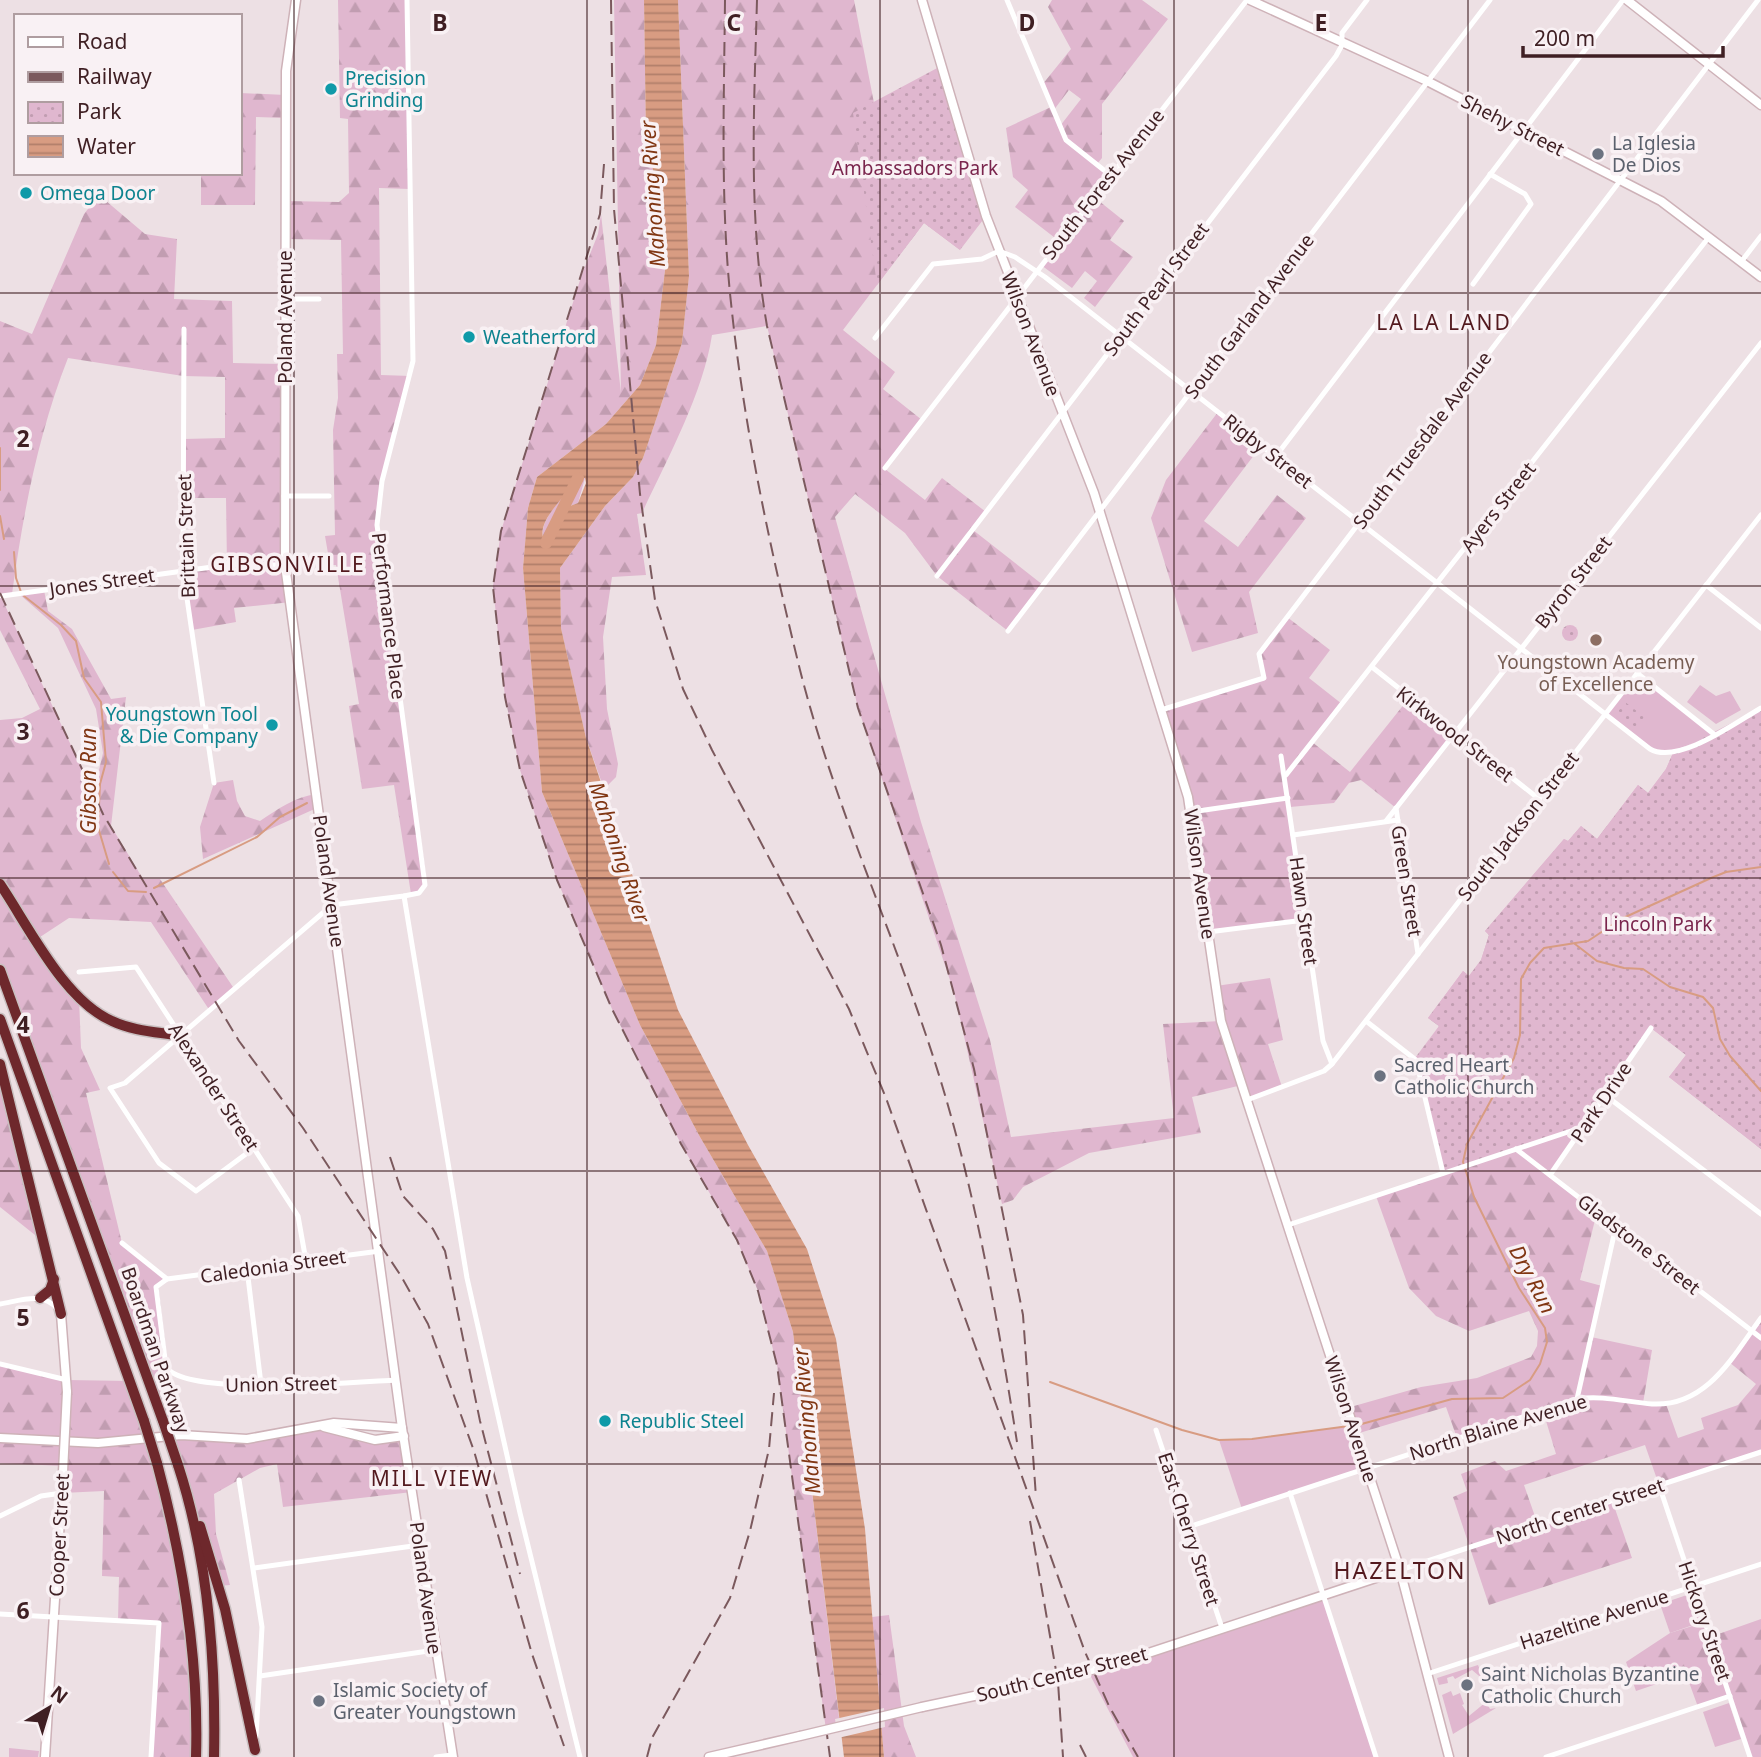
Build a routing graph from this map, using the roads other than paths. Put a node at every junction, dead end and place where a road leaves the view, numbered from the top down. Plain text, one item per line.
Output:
1 (296, 0) edge
2 (407, 0) edge
3 (922, 0) edge
4 (1007, 0) edge
5 (1248, 0) edge
6 (1367, 0) edge
7 (1490, 0) edge
8 (1625, 0) edge
9 (1758, 0) edge
10 (1342, 42) junction
11 (1709, 64) junction
12 (1427, 81) junction
13 (1761, 105) edge
14 (1522, 130) junction
15 (1490, 174) junction
16 (1110, 175) junction
17 (1619, 179) junction
18 (1761, 236) edge
19 (1709, 237) junction
20 (999, 251) junction
21 (1741, 262) junction
22 (1036, 271) junction
23 (1761, 277) edge
24 (1473, 284) dead end
25 (1016, 298) junction
26 (285, 299) junction
27 (319, 299) dead end
28 (184, 329) dead end
29 (1121, 336) junction
30 (875, 338) dead end
31 (1761, 343) edge
32 (1192, 392) junction
33 (1062, 413) junction
34 (1276, 456) junction
35 (885, 468) dead end
36 (284, 496) junction
37 (329, 496) dead end
38 (1100, 512) junction
39 (1761, 516) edge
40 (1360, 523) junction
41 (285, 565) junction
42 (183, 571) junction
43 (937, 576) dead end
44 (1438, 583) junction
45 (1706, 585) junction
46 (2, 596) dead end
47 (1761, 628) edge
48 (1008, 631) dead end
49 (1521, 649) junction
50 (1372, 667) junction
51 (1637, 673) junction
52 (1761, 708) edge
53 (1161, 710) junction
54 (1605, 714) junction
55 (1455, 733) junction
56 (1715, 735) junction
57 (1281, 756) dead end
58 (1286, 775) junction
59 (214, 783) dead end
60 (1288, 798) junction
61 (1539, 799) junction
62 (1396, 808) junction
63 (1191, 812) junction
64 (1398, 820) junction
65 (1385, 821) junction
66 (1293, 835) junction
67 (0, 884) edge
68 (404, 896) junction
69 (332, 905) junction
70 (1306, 920) junction
71 (1208, 932) junction
72 (1418, 954) junction
73 (0, 970) edge
74 (79, 972) dead end
75 (0, 1019) edge
76 (1366, 1021) junction
77 (1651, 1028) dead end
78 (181, 1036) junction
79 (1332, 1064) junction
80 (0, 1065) edge
81 (1605, 1095) junction
82 (1247, 1100) junction
83 (1583, 1127) junction
84 (254, 1148) junction
85 (1516, 1149) junction
86 (1443, 1173) junction
87 (1550, 1175) junction
88 (1761, 1214) edge
89 (1288, 1225) junction
90 (1616, 1226) junction
91 (122, 1243) dead end
92 (380, 1251) junction
93 (306, 1261) junction
94 (247, 1269) junction
95 (54, 1279) junction
96 (167, 1279) junction
97 (40, 1298) junction
98 (0, 1304) edge
99 (61, 1314) junction
100 (1761, 1318) edge
101 (1751, 1331) junction
102 (1761, 1338) edge
103 (0, 1364) edge
104 (67, 1380) junction
105 (396, 1380) junction
106 (261, 1384) junction
107 (1577, 1399) junction
108 (318, 1426) junction
109 (1156, 1430) dead end
110 (403, 1432) junction
111 (0, 1438) edge
112 (1761, 1452) edge
113 (1367, 1468) junction
114 (182, 1477) junction
115 (239, 1480) dead end
116 (1659, 1485) junction
117 (62, 1493) junction
118 (1290, 1493) junction
119 (0, 1516) edge
120 (1188, 1527) junction
121 (420, 1545) junction
122 (1761, 1564) edge
123 (254, 1568) junction
124 (1400, 1570) junction
125 (1693, 1587) junction
126 (1323, 1595) junction
127 (0, 1614) edge
128 (54, 1618) junction
129 (1222, 1628) junction
130 (435, 1650) junction
131 (1427, 1674) junction
132 (260, 1676) junction
133 (1730, 1696) junction
134 (255, 1753) edge
135 (453, 1756) edge
136 (45, 1757) edge
137 (151, 1757) edge
138 (196, 1757) edge
139 (214, 1757) edge
140 (436, 1757) edge
141 (580, 1757) edge
142 (709, 1757) edge
143 (1376, 1757) edge
144 (1449, 1757) edge
145 (1546, 1757) edge
146 (1750, 1757) edge

1 - 26 main road, Poland Avenue
2 - 68 street, Performance Place
3 - 20 main road, Wilson Avenue
4 - 16 street
5 - 10 main road, Shehy Street
5 - 16 street, South Forest Avenue
6 - 10 street, South Pearl Street
7 - 12 street, South Garland Avenue
8 - 11 main road
8 - 14 street
9 - 11 street, South Truesdale Avenue
10 - 12 main road, Shehy Street
10 - 29 street, South Pearl Street
11 - 13 main road
11 - 17 street, South Truesdale Avenue
12 - 14 main road, Shehy Street
12 - 32 street, South Garland Avenue
14 - 15 street
14 - 17 main road, Shehy Street
15 - 24 street
15 - 34 street
16 - 22 street, South Forest Avenue
17 - 19 main road, Shehy Street
17 - 40 street, South Truesdale Avenue
18 - 21 street
19 - 21 main road, Shehy Street
19 - 44 street, Ayers Street
20 - 22 street, Rigby Street
20 - 25 main road, Wilson Avenue
20 - 30 street
21 - 23 main road, Shehy Street
22 - 25 street, South Forest Avenue
22 - 29 street, Rigby Street
25 - 33 main road, Wilson Avenue
25 - 35 street, South Forest Avenue
26 - 27 street
26 - 36 main road, Poland Avenue
28 - 42 street, Brittain Street
29 - 32 street, Rigby Street
29 - 33 street, South Pearl Street
31 - 49 street, Byron Street
32 - 34 street, Rigby Street
32 - 38 street, South Garland Avenue
33 - 38 main road, Wilson Avenue
33 - 43 street, South Pearl Street
34 - 40 street, Rigby Street
36 - 37 street
36 - 41 main road, Poland Avenue
38 - 48 street, South Garland Avenue
38 - 53 main road, Wilson Avenue
39 - 45 street, South Jackson Street
40 - 44 street, Rigby Street
40 - 53 street, South Truesdale Avenue
41 - 42 street, Jones Street
41 - 69 main road, Poland Avenue
42 - 46 street, Jones Street
42 - 59 street, Brittain Street
44 - 49 street, Rigby Street
44 - 50 street, Ayers Street
45 - 47 street
45 - 51 street, South Jackson Street
49 - 54 street, Rigby Street
49 - 55 street, Byron Street
50 - 55 street, Kirkwood Street
50 - 58 street, Ayers Street
51 - 54 street, South Jackson Street
51 - 56 street
52 - 56 street
53 - 63 main road, Wilson Avenue
54 - 56 street, Rigby Street
54 - 61 street, South Jackson Street
55 - 61 street, Kirkwood Street
55 - 62 street, Byron Street
57 - 58 street, Hawn Street
58 - 60 street, Hawn Street
60 - 63 street
60 - 66 street, Hawn Street
61 - 72 street, South Jackson Street
62 - 64 street, Green Street
62 - 65 street, Byron Street
63 - 71 main road, Wilson Avenue
64 - 65 street
64 - 72 street, Green Street
65 - 66 street
66 - 70 street, Hawn Street
67 - 78 highway
68 - 69 street
68 - 141 street
69 - 78 street
69 - 92 main road, Poland Avenue
70 - 71 street
70 - 79 street, Hawn Street
71 - 82 main road, Wilson Avenue
72 - 76 street, South Jackson Street
73 - 114 highway, Boardman Parkway, bridge
74 - 78 street, Alexander Street
75 - 138 highway, Boardman Parkway, bridge
76 - 79 street, South Jackson Street
76 - 86 street
77 - 81 street, Park Drive
78 - 84 street, Alexander Street
78 - 84 street
79 - 82 street, South Jackson Street
80 - 95 highway
81 - 83 street, Park Drive
81 - 88 street
82 - 89 main road, Wilson Avenue
83 - 85 street
83 - 87 street, Park Drive
84 - 93 street, Alexander Street
85 - 86 street
85 - 87 street, Gladstone Street
86 - 89 street
87 - 90 street, Gladstone Street
89 - 113 main road, Wilson Avenue
90 - 101 street, Gladstone Street
90 - 107 street
91 - 96 street
92 - 93 street, Caledonia Street
92 - 105 main road, Poland Avenue
93 - 94 street, Caledonia Street
94 - 96 street, Caledonia Street
94 - 106 street
95 - 97 highway
95 - 99 highway
96 - 106 street, Union Street
97 - 98 street
97 - 99 street
99 - 104 main road, Cooper Street
100 - 101 street, North Blaine Avenue
101 - 102 street, Gladstone Street
101 - 107 street, North Blaine Avenue
103 - 104 street
104 - 117 main road, Cooper Street, bridge
105 - 106 street, Union Street
105 - 110 main road, Poland Avenue
107 - 113 street, North Blaine Avenue
108 - 110 main road
108 - 110 main road
108 - 111 main road
109 - 120 street, East Cherry Street
110 - 121 main road, Poland Avenue
112 - 116 street, North Center Street
113 - 118 street, North Blaine Avenue
113 - 124 main road, Wilson Avenue
114 - 134 highway
114 - 139 highway, Boardman Parkway
115 - 123 street
116 - 124 street, North Center Street
116 - 125 street, Hickory Street
117 - 119 street
117 - 128 main road, Cooper Street
118 - 120 street, North Blaine Avenue
118 - 126 street
120 - 129 street, East Cherry Street
121 - 123 street
121 - 130 main road, Poland Avenue
122 - 125 street, Hazeltine Avenue
123 - 132 street
124 - 126 main road, South Center Street
124 - 131 main road, Wilson Avenue
125 - 131 street, Hazeltine Avenue
125 - 133 street, Hickory Street
126 - 129 main road, South Center Street
126 - 143 street
127 - 128 street
128 - 136 main road, Cooper Street
128 - 137 street
129 - 142 main road, South Center Street, bridge
130 - 132 street
130 - 135 main road, Poland Avenue
131 - 144 main road, Wilson Avenue
132 - 134 street
133 - 145 street
133 - 146 street, Hickory Street
135 - 140 street

